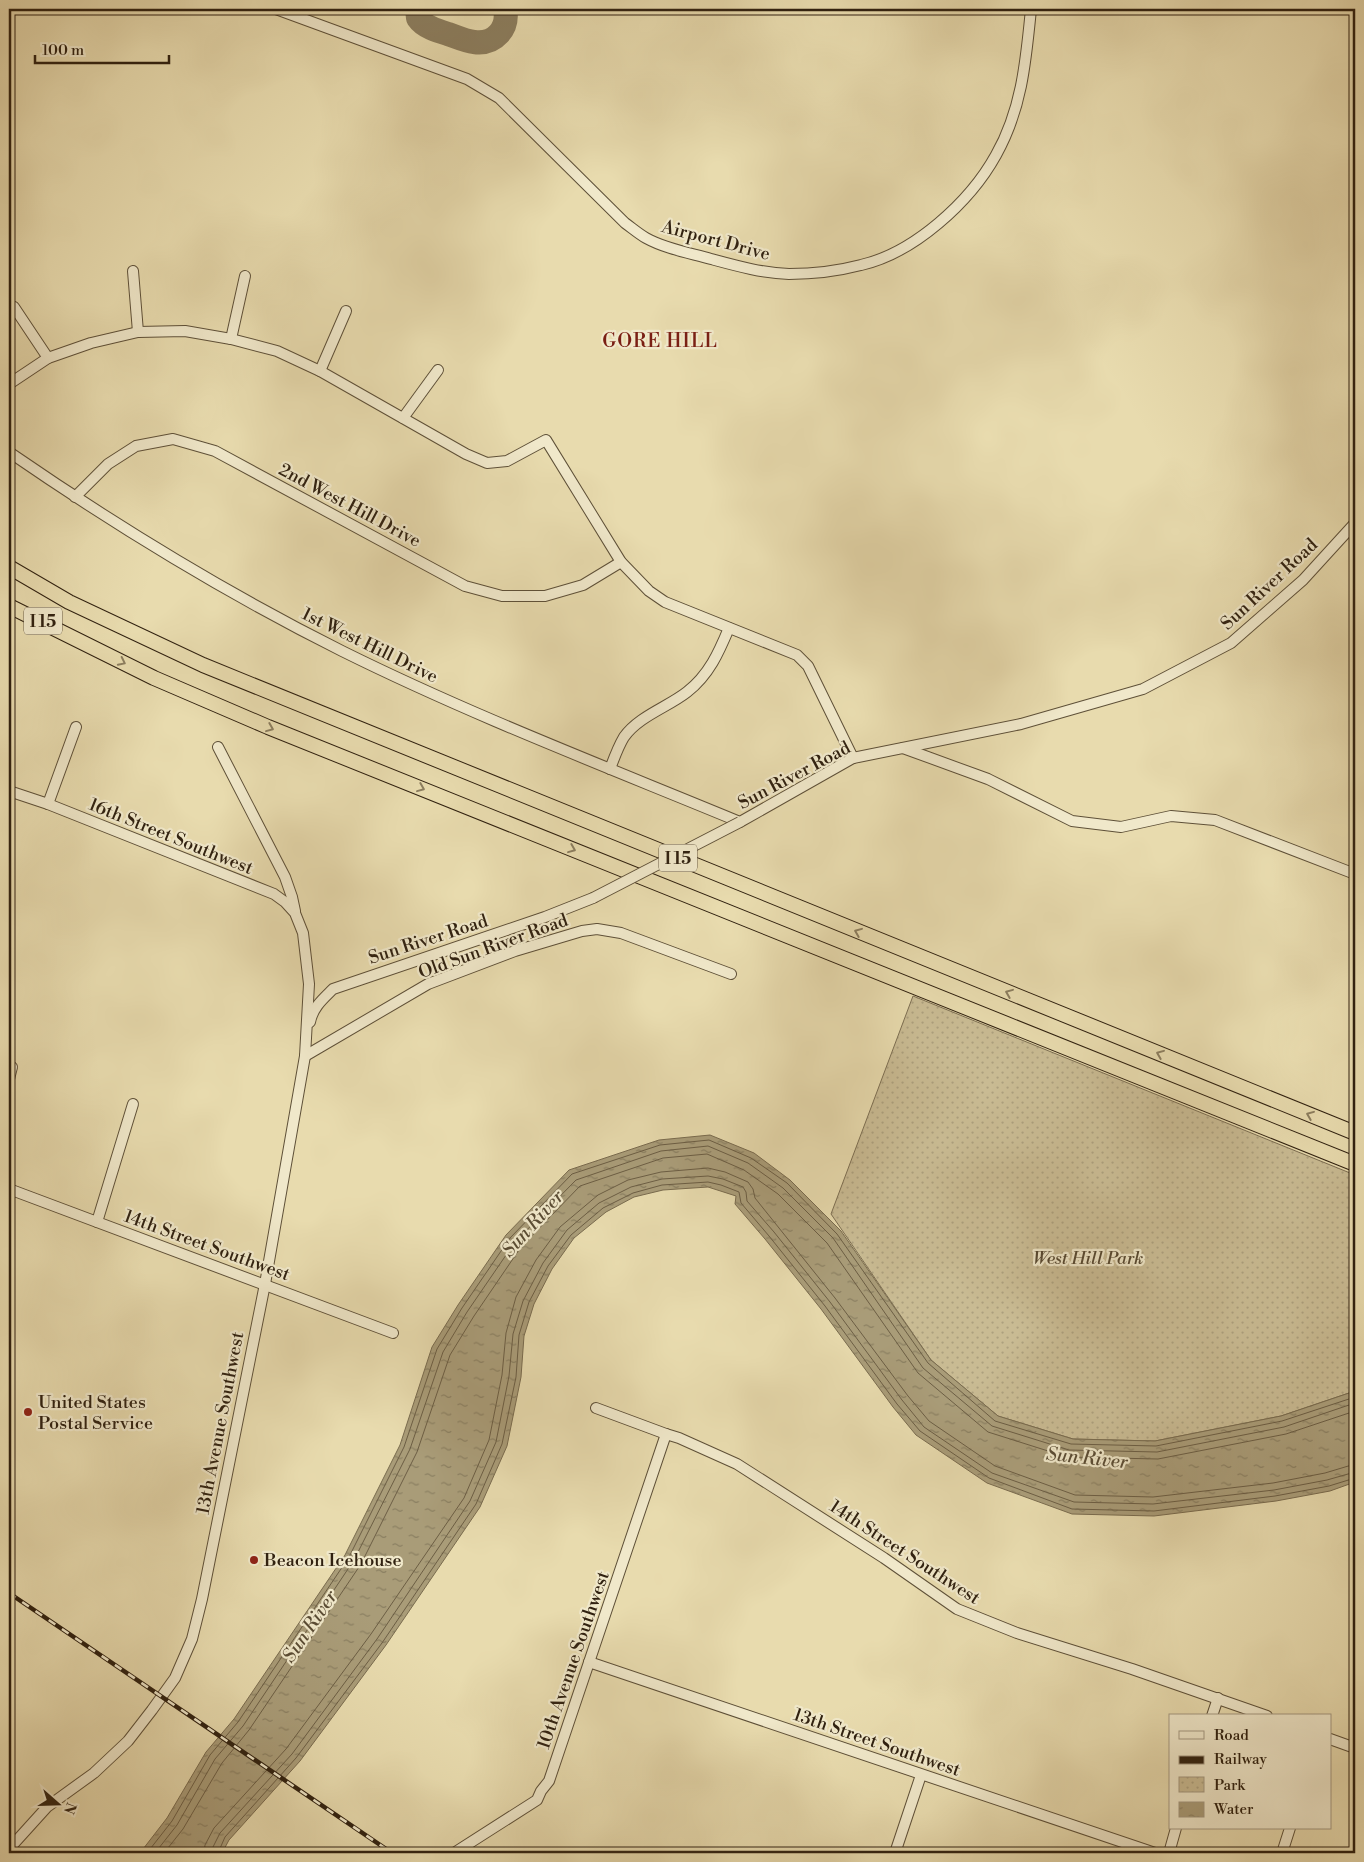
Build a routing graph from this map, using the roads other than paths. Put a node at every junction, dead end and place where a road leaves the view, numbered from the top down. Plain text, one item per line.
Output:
1 (276, 9) edge
2 (1031, 9) edge
3 (133, 271) dead end
4 (245, 276) dead end
5 (14, 308) dead end
6 (346, 311) dead end
7 (138, 332) junction
8 (231, 339) junction
9 (48, 358) junction
10 (438, 370) dead end
11 (320, 371) junction
12 (9, 384) edge
13 (403, 418) junction
14 (9, 452) edge
15 (75, 497) junction
16 (1355, 523) edge
17 (621, 562) junction
18 (9, 567) edge
19 (9, 600) edge
20 (9, 606) edge
21 (729, 628) junction
22 (78, 641) junction
23 (76, 727) dead end
24 (218, 747) dead end
25 (902, 748) junction
26 (854, 758) junction
27 (610, 769) junction
28 (9, 791) edge
29 (48, 804) junction
30 (740, 822) junction
31 (1355, 874) edge
32 (295, 913) junction
33 (303, 933) joint
34 (731, 974) dead end
35 (307, 1039) junction
36 (305, 1056) junction
37 (12, 1067) dead end
38 (9, 1079) edge
39 (132, 1104) dead end
40 (1355, 1133) edge
41 (1355, 1164) edge
42 (9, 1189) edge
43 (97, 1222) junction
44 (265, 1284) junction
45 (393, 1333) dead end
46 (596, 1408) dead end
47 (666, 1434) junction
48 (589, 1662) junction
49 (1218, 1698) junction
50 (1213, 1714) edge
51 (1262, 1714) edge
52 (1332, 1740) edge
53 (1355, 1748) edge
54 (921, 1775) junction
55 (1175, 1830) edge
56 (1289, 1830) edge
57 (9, 1848) edge
58 (454, 1853) edge
59 (895, 1853) edge
60 (1155, 1853) edge
61 (1169, 1853) edge
62 (1282, 1853) edge

1 - 2 street, Airport Drive
3 - 7 street
4 - 8 street
5 - 9 street
6 - 11 street
7 - 8 street
7 - 9 street
8 - 11 street
9 - 12 street
10 - 13 street
11 - 13 street
13 - 17 street
14 - 15 street, 1st West Hill Drive
15 - 17 street, 2nd West Hill Drive
15 - 27 street, 1st West Hill Drive
16 - 25 street, Sun River Road
17 - 21 street
40 -> 18 highway, I 15
19 - 22 highway, I 15
20 - 22 highway
21 - 26 street
21 - 27 street
22 -> 41 highway, I 15
23 - 29 street
24 - 32 street
25 - 26 street, Sun River Road
25 - 31 street
26 - 30 street, Sun River Road
27 - 30 street, 1st West Hill Drive
28 - 29 street, 16th Street Southwest
29 - 32 street, 16th Street Southwest
30 - 35 street, Sun River Road, bridge
32 - 33 street, 16th Street Southwest
33 - 35 street, 13th Avenue Southwest
34 - 36 street, Old Sun River Road
35 - 36 street, 13th Avenue Southwest
36 - 44 street, 13th Avenue Southwest
37 - 38 street
39 - 43 street
42 - 43 street, 14th Street Southwest
43 - 44 street, 14th Street Southwest
44 - 45 street, 14th Street Southwest
44 - 57 street, 13th Avenue Southwest
46 - 47 street, 14th Street Southwest
47 - 48 street, 10th Avenue Southwest
47 - 49 street, 14th Street Southwest
48 - 54 street, 13th Street Southwest
48 - 58 street, 10th Avenue Southwest
49 - 50 street
49 - 51 street, 14th Street Southwest
52 - 53 street
54 - 59 street
54 - 60 street, 13th Street Southwest
55 - 61 street
56 - 62 street

